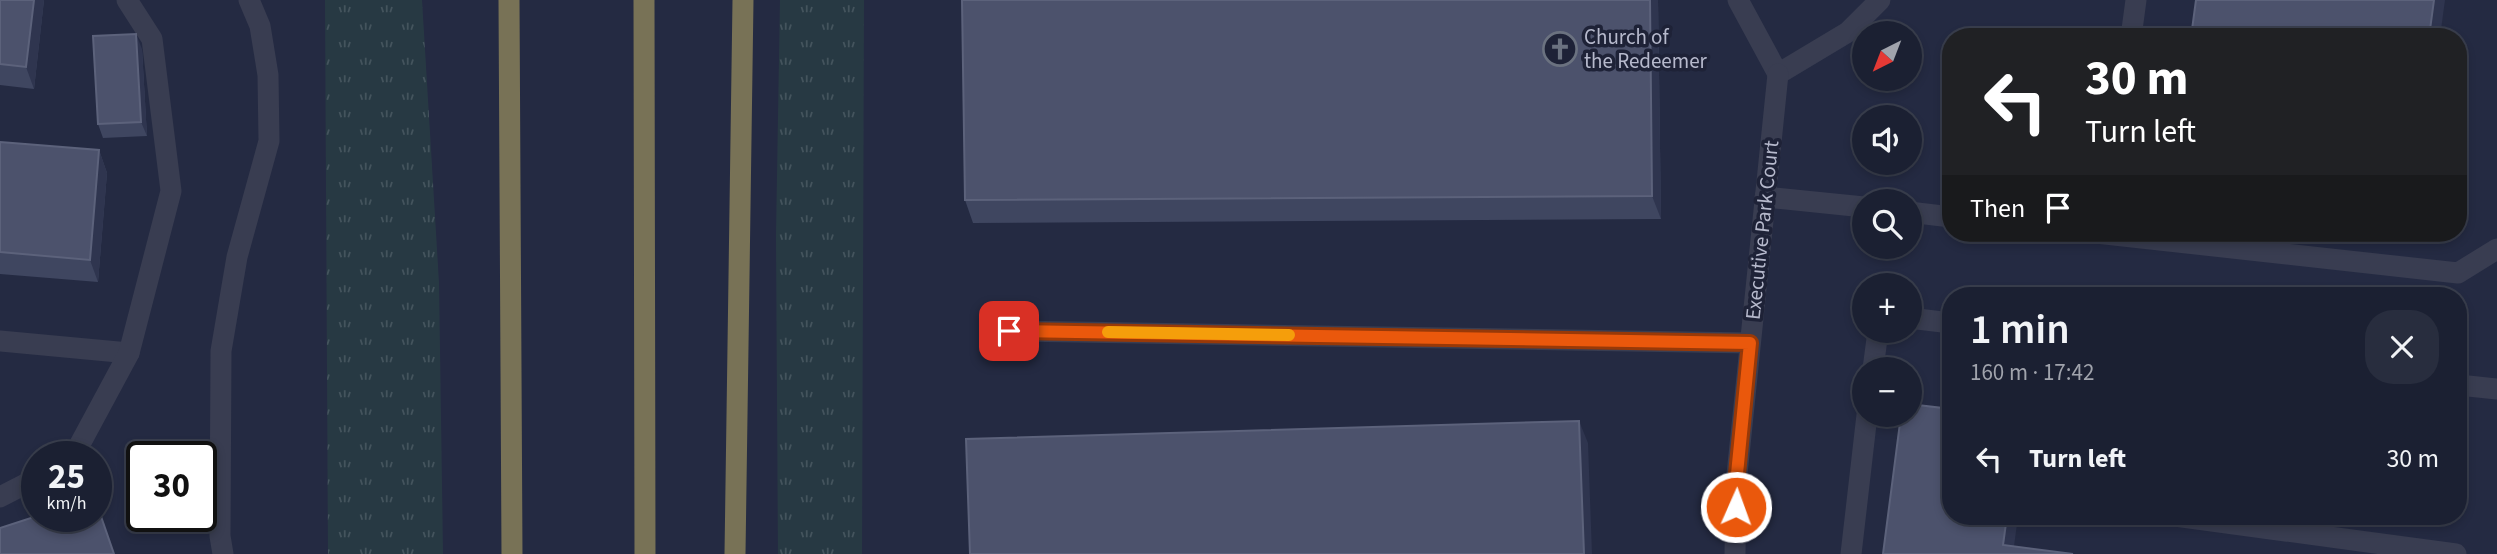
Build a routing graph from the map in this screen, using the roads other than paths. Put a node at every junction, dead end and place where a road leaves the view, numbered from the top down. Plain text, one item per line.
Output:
1 (127, 0) edge
2 (249, 0) edge
3 (509, 0) edge
4 (645, 0) edge
5 (743, 0) edge
6 (1738, 0) edge
7 (1880, 0) edge
8 (2136, 0) edge
9 (2132, 28) edge
10 (1778, 74) junction
11 (1765, 197) junction
12 (1852, 206) edge
13 (1922, 214) edge
14 (1942, 216) edge
15 (2185, 242) edge
16 (2497, 249) edge
17 (1922, 320) edge
18 (1942, 322) edge
19 (1009, 331) dead end
20 (0, 341) edge
21 (1750, 343) junction
22 (129, 353) junction
23 (2467, 386) edge
24 (2497, 389) edge
25 (1866, 427) edge
26 (82, 441) edge
27 (21, 486) edge
28 (0, 497) edge
29 (2242, 525) edge
30 (223, 554) edge
31 (512, 554) edge
32 (645, 554) edge
33 (735, 554) edge
34 (1735, 554) edge
35 (1851, 554) edge
36 (2456, 554) edge

1 - 22 street
2 - 30 street
3 - 31 highway
4 - 32 highway
5 - 33 highway
6 - 10 street
7 - 10 street
8 - 9 street
10 - 11 street, Executive Park Court
11 - 12 street
11 - 21 street, Executive Park Court
13 - 14 street
15 - 16 street
17 - 18 street
19 - 21 street
20 - 22 street
21 - 34 street, Executive Park Court
22 - 26 street
23 - 24 street
25 - 35 street
27 - 28 street
29 - 36 street

